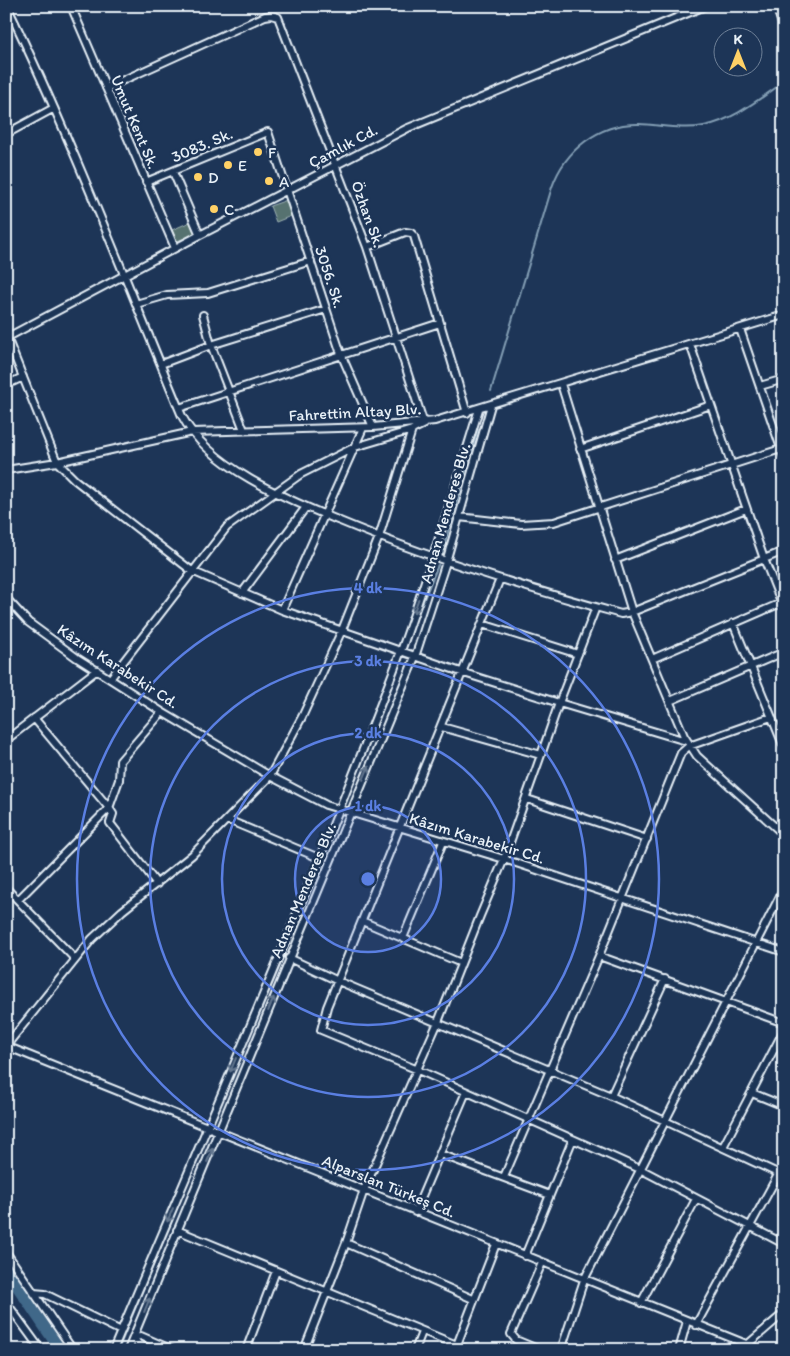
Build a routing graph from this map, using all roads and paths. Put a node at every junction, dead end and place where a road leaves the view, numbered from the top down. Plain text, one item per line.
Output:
1 (7, 6) edge
2 (71, 6) edge
3 (705, 6) edge
4 (776, 6) edge
5 (784, 29) edge
6 (106, 88) junction
7 (54, 108) junction
8 (268, 132) joint
9 (6, 134) edge
10 (336, 166) junction
11 (173, 172) junction
12 (146, 182) junction
13 (288, 190) junction
14 (200, 234) junction
15 (366, 247) junction
16 (175, 248) junction
17 (311, 261) junction
18 (125, 274) junction
19 (136, 304) junction
20 (326, 309) junction
21 (204, 315) dead end
22 (784, 315) edge
23 (440, 323) junction
24 (740, 329) junction
25 (396, 336) junction
26 (7, 337) edge
27 (690, 344) junction
28 (211, 345) junction
29 (341, 354) junction
30 (161, 364) junction
31 (23, 377) junction
32 (784, 379) edge
33 (561, 384) junction
34 (6, 385) edge
35 (760, 386) junction
36 (228, 392) junction
37 (491, 405) junction
38 (711, 406) junction
39 (179, 408) junction
40 (479, 409) junction
41 (467, 413) junction
42 (424, 424) junction
43 (373, 427) junction
44 (363, 428) junction
45 (244, 430) junction
46 (412, 430) junction
47 (192, 432) junction
48 (355, 447) junction
49 (782, 448) edge
50 (580, 449) junction
51 (784, 457) edge
52 (57, 462) junction
53 (731, 464) junction
54 (6, 470) edge
55 (275, 493) junction
56 (306, 507) junction
57 (599, 508) junction
58 (746, 509) junction
59 (325, 515) junction
60 (459, 517) junction
61 (379, 537) junction
62 (784, 551) edge
63 (433, 558) junction
64 (764, 559) junction
65 (615, 560) junction
66 (446, 562) junction
67 (192, 571) junction
68 (500, 579) junction
69 (242, 593) junction
70 (6, 598) edge
71 (782, 606) edge
72 (596, 607) junction
73 (282, 610) junction
74 (632, 612) junction
75 (733, 623) junction
76 (482, 624) junction
77 (342, 630) junction
78 (401, 651) junction
79 (784, 652) edge
80 (578, 654) junction
81 (415, 657) junction
82 (652, 659) junction
83 (751, 666) junction
84 (97, 670) junction
85 (464, 673) junction
86 (110, 678) junction
87 (670, 701) junction
88 (559, 703) junction
89 (162, 712) junction
90 (771, 716) junction
91 (34, 718) junction
92 (442, 727) junction
93 (6, 740) edge
94 (688, 744) junction
95 (784, 746) edge
96 (540, 755) junction
97 (270, 776) junction
98 (526, 799) junction
99 (109, 808) junction
100 (339, 809) junction
101 (351, 811) junction
102 (228, 820) junction
103 (401, 829) junction
104 (784, 834) edge
105 (647, 839) junction
106 (443, 842) junction
107 (319, 858) junction
108 (504, 859) junction
109 (157, 884) junction
110 (6, 888) edge
111 (784, 888) edge
112 (622, 898) junction
113 (18, 900) junction
114 (362, 921) junction
115 (403, 938) junction
116 (757, 942) junction
117 (784, 952) edge
118 (599, 956) junction
119 (289, 958) junction
120 (75, 959) junction
121 (461, 964) junction
122 (665, 979) junction
123 (338, 981) junction
124 (727, 1002) junction
125 (438, 1022) junction
126 (784, 1023) edge
127 (784, 1030) edge
128 (6, 1046) edge
129 (418, 1070) junction
130 (550, 1071) junction
131 (466, 1092) junction
132 (752, 1093) junction
133 (611, 1096) junction
134 (784, 1106) edge
135 (528, 1120) junction
136 (665, 1122) junction
137 (208, 1126) junction
138 (220, 1131) junction
139 (572, 1140) junction
140 (723, 1147) junction
141 (440, 1154) junction
142 (640, 1169) junction
143 (781, 1175) edge
144 (504, 1177) junction
145 (364, 1190) junction
146 (550, 1195) junction
147 (696, 1198) junction
148 (415, 1212) junction
149 (750, 1227) junction
150 (177, 1230) junction
151 (346, 1243) junction
152 (496, 1244) junction
153 (784, 1244) edge
154 (6, 1252) edge
155 (526, 1256) junction
156 (542, 1263) junction
157 (276, 1272) junction
158 (584, 1280) junction
159 (34, 1293) junction
160 (327, 1293) junction
161 (473, 1300) junction
162 (6, 1302) edge
163 (641, 1303) junction
164 (784, 1313) edge
165 (687, 1321) junction
166 (696, 1325) junction
167 (121, 1331) junction
168 (422, 1332) junction
169 (133, 1337) junction
170 (746, 1347) edge
171 (456, 1348) edge
172 (41, 1350) edge
173 (73, 1350) edge
174 (113, 1350) edge
175 (128, 1350) edge
176 (151, 1350) edge
177 (173, 1350) edge
178 (246, 1350) edge
179 (304, 1350) edge
180 (415, 1350) edge
181 (469, 1350) edge
182 (540, 1350) edge
183 (561, 1350) edge
184 (680, 1350) edge
185 (761, 1350) edge

1 - 7 street
2 - 6 street, Umut Kent Sk.
3 - 10 street, Çamlık Cd.
4 - 5 street
6 - 10 street, Özhan Sk.
6 - 12 street, Umut Kent Sk.
7 - 9 street
7 - 18 street
8 - 11 street, 3083. Sk.
8 - 13 street, 3056. Sk.
10 - 13 street, Çamlık Cd.
10 - 15 street, Özhan Sk.
11 - 12 street, 3083. Sk.
11 - 14 street
12 - 16 street, Umut Kent Sk.
13 - 14 street, Çamlık Cd.
13 - 17 street, 3056. Sk.
14 - 16 street, Çamlık Cd.
15 - 23 street
15 - 25 street, Özhan Sk.
16 - 18 street, Çamlık Cd.
17 - 19 street
17 - 20 street, 3056. Sk.
18 - 19 street
18 - 26 street, Çamlık Cd.
19 - 30 street
20 - 28 street
20 - 29 street, 3056. Sk.
21 - 28 street
22 - 24 street, Fahrettin Altay Blv.
23 - 25 street
23 - 41 street
24 - 27 street, Fahrettin Altay Blv.
24 - 35 street
25 - 29 street
25 - 42 street, Özhan Sk.
26 - 31 street
27 - 33 street, Fahrettin Altay Blv.
27 - 38 street
28 - 30 street
28 - 36 street
29 - 36 street
29 - 43 street, 3056. Sk.
30 - 39 street
31 - 34 street
31 - 52 street
32 - 35 street
33 - 37 street, Fahrettin Altay Blv.
33 - 50 street
35 - 49 street
36 - 39 street
36 - 45 street
37 - 40 street, Fahrettin Altay Blv.
37 - 60 street, Adnan Menderes Blv.
38 - 50 street
38 - 53 street
39 - 47 street
40 - 41 street, Fahrettin Altay Blv.
40 - 63 street, Adnan Menderes Blv.
41 - 42 street, Fahrettin Altay Blv.
42 - 43 street, Fahrettin Altay Blv.
42 - 46 street
43 - 44 street, Fahrettin Altay Blv.
44 - 45 street, Fahrettin Altay Blv.
44 - 48 street
45 - 47 street, Fahrettin Altay Blv.
46 - 48 street
46 - 61 street
47 - 52 street, Fahrettin Altay Blv.
47 - 55 street
48 - 55 street
48 - 59 street
49 - 51 street
49 - 53 street
50 - 57 street
52 - 54 street, Fahrettin Altay Blv.
52 - 67 street
53 - 57 street
53 - 58 street
55 - 56 street
55 - 67 street
56 - 59 street
56 - 69 street
57 - 60 street
57 - 65 street
58 - 64 street
58 - 65 street
59 - 61 street
59 - 73 street
60 - 66 street, Adnan Menderes Blv.
61 - 63 street
61 - 77 street
62 - 64 street
63 - 66 street
63 -> 78 street, Adnan Menderes Blv.
64 - 71 street
64 - 74 street
65 - 74 street
66 - 68 street
66 - 81 street, Adnan Menderes Blv.
67 - 69 street
67 - 86 street
68 - 72 street
68 - 76 street
69 - 73 street
70 - 84 street, Kâzım Karabekir Cd.
71 - 75 street
72 - 74 street
72 - 80 street
73 - 77 street
74 - 82 street
75 - 82 street
75 - 83 street
76 - 80 street
76 - 85 street
77 - 78 street
77 - 97 street
78 - 81 street
78 - 100 street, Adnan Menderes Blv.
79 - 83 street
80 - 88 street
81 - 85 street
101 -> 81 street, Adnan Menderes Blv.
82 - 87 street
83 - 87 street
83 - 90 street
84 - 86 street, Kâzım Karabekir Cd.
84 - 91 street
85 - 88 street
85 - 92 street
86 - 89 street, Kâzım Karabekir Cd.
87 - 94 street
88 - 94 street
88 - 96 street
89 - 97 street, Kâzım Karabekir Cd.
89 - 99 street
90 - 94 street
90 - 95 street
91 - 93 street
91 - 99 street
92 - 96 street
92 - 103 street
94 - 104 street
94 - 105 street
96 - 98 street
97 - 100 street, Kâzım Karabekir Cd.
97 - 102 street
98 - 105 street
98 - 108 street
99 - 109 street
99 - 113 street
100 - 101 street, Kâzım Karabekir Cd.
100 - 107 street, Adnan Menderes Blv.
101 - 103 street, Kâzım Karabekir Cd.
101 - 119 street, Adnan Menderes Blv.
102 - 107 street
102 - 109 street
103 - 106 street, Kâzım Karabekir Cd.
103 - 114 street
105 - 112 street
106 - 108 street, Kâzım Karabekir Cd.
106 - 115 street
107 -> 137 street, Adnan Menderes Blv.
108 - 112 street, Kâzım Karabekir Cd.
108 - 121 street
109 - 120 street
110 - 113 street
111 - 116 street
112 - 116 street, Kâzım Karabekir Cd.
112 - 118 street
113 - 120 street
114 - 115 street
114 - 123 street
115 - 121 street
116 - 117 street, Kâzım Karabekir Cd.
116 - 124 street
118 - 122 street
118 - 130 street
119 - 123 street
138 -> 119 street, Adnan Menderes Blv.
120 - 128 street
121 - 125 street
122 - 124 street
122 - 133 street
123 - 125 street
123 - 129 street
124 - 126 street
124 - 136 street
125 - 129 street
125 - 130 street
127 - 132 street
128 - 137 street, Alparslan Türkeş Cd.
129 - 131 street
129 - 145 street
130 - 133 street
130 - 135 street
131 - 135 street
131 - 141 street
132 - 134 street
132 - 140 street
133 - 136 street
135 - 139 street
135 - 144 street
136 - 140 street
136 - 142 street
137 - 138 street, Alparslan Türkeş Cd.
137 -> 167 street, Adnan Menderes Blv.
138 - 145 street, Alparslan Türkeş Cd.
150 -> 138 street, Adnan Menderes Blv.
139 - 142 street
139 - 146 street
140 - 143 street
141 - 144 street
141 - 148 street
142 - 147 street
142 - 158 street
143 - 149 street
144 - 146 street
145 - 148 street, Alparslan Türkeş Cd.
145 - 151 street
146 - 155 street
147 - 149 street
147 - 163 street
148 - 152 street, Alparslan Türkeş Cd.
149 - 153 street
149 - 166 street
150 - 157 street
169 -> 150 street, Adnan Menderes Blv.
151 - 160 street
151 - 161 street
152 - 155 street, Alparslan Türkeş Cd.
152 - 161 street
154 - 159 street
155 - 156 street, Alparslan Türkeş Cd.
156 - 158 street, Alparslan Türkeş Cd.
156 - 182 street
157 - 160 street
157 - 178 street
158 - 163 street, Alparslan Türkeş Cd.
158 - 183 street
159 - 167 street
159 - 173 street
160 - 168 street
160 - 179 street
161 - 171 street
162 - 172 street
163 - 165 street, Alparslan Türkeş Cd.
164 - 170 street
165 - 166 street, Alparslan Türkeş Cd.
165 - 184 street
166 - 170 street, Alparslan Türkeş Cd.
167 - 174 street, Adnan Menderes Blv.
168 - 171 street
168 - 180 street
169 - 175 street, Adnan Menderes Blv.
169 - 176 street
169 - 177 street
170 - 185 street, Alparslan Türkeş Cd.
171 - 181 street

